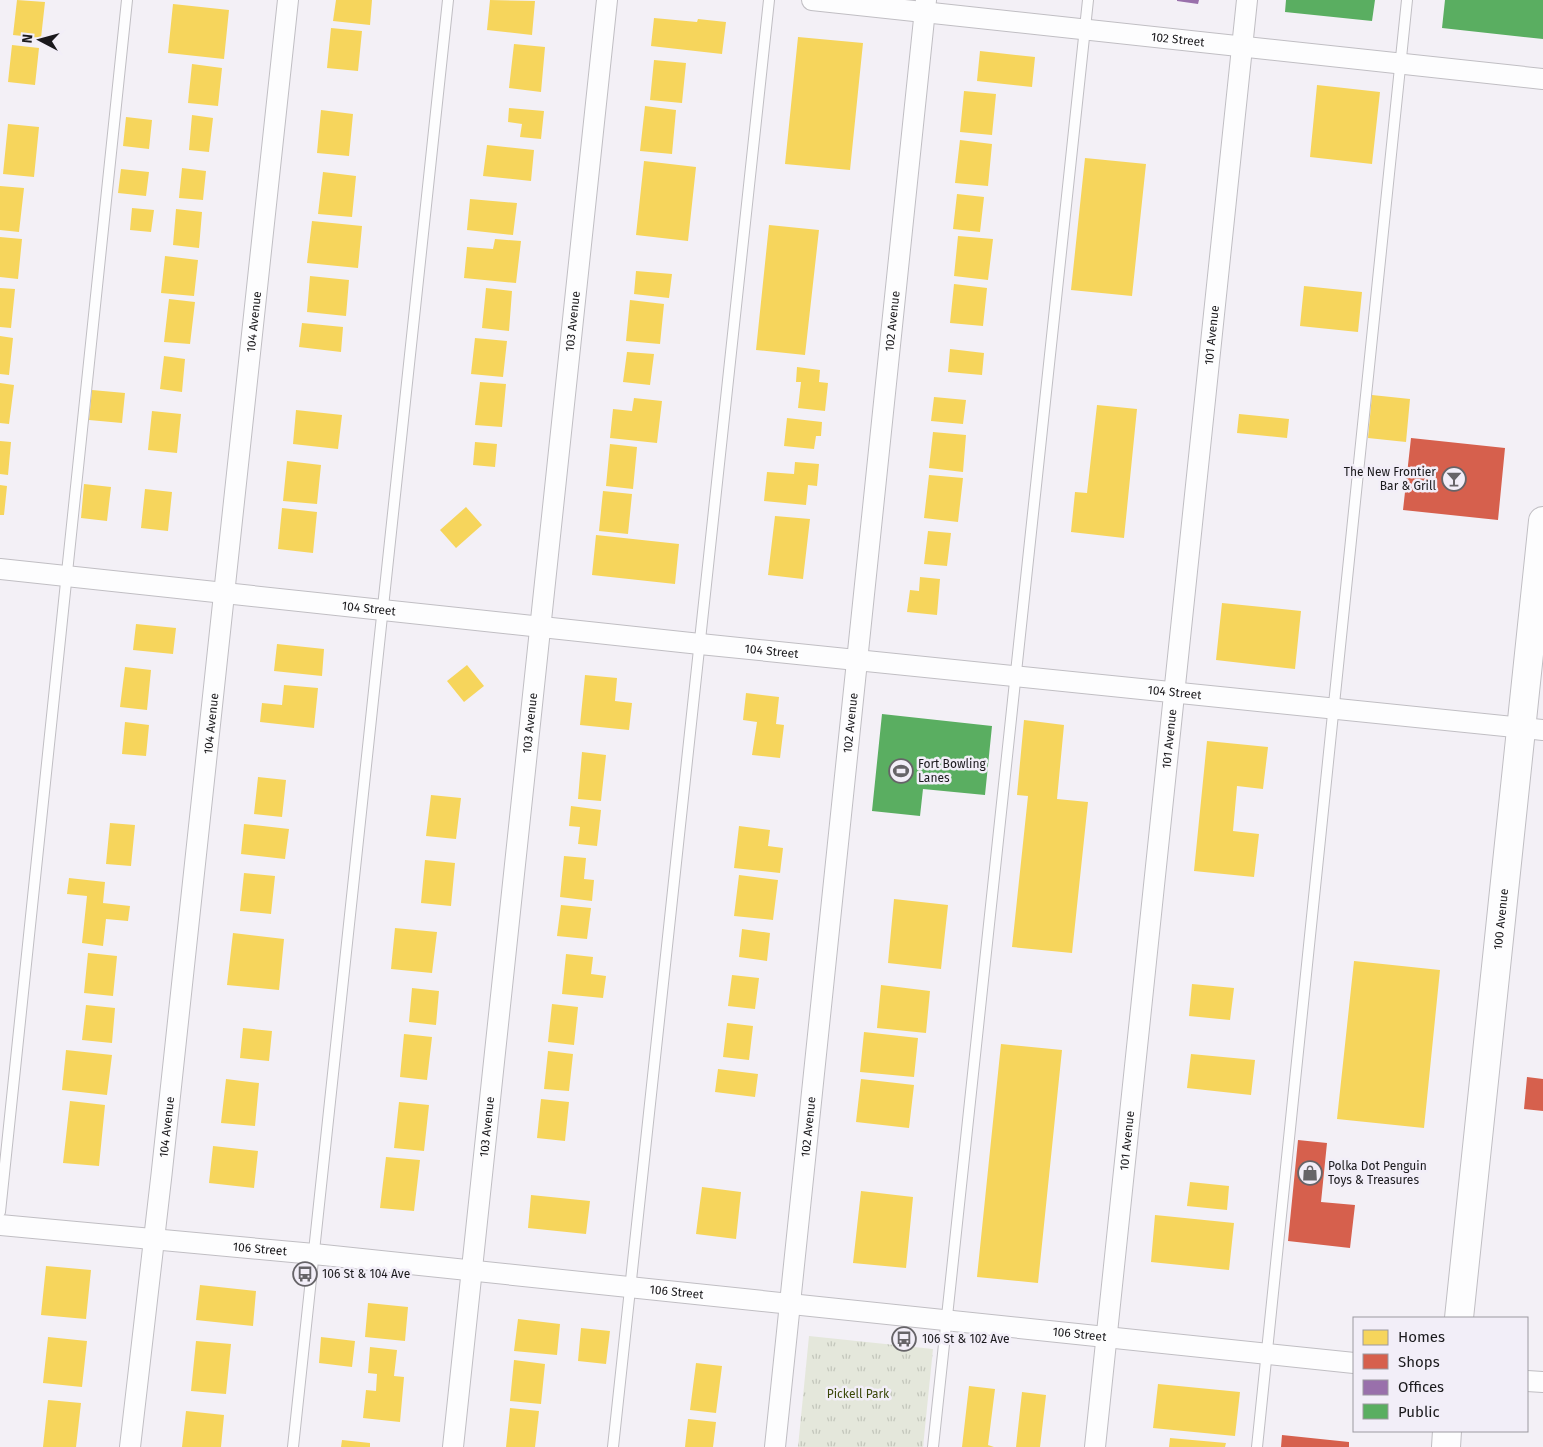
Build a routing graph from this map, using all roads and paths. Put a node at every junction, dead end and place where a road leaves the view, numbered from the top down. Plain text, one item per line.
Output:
1 (126, 0) edge
2 (288, 0) edge
3 (448, 0) edge
4 (606, 0) edge
5 (769, 0) edge
6 (812, 0) edge
7 (1088, 0) edge
8 (1247, 0) edge
9 (1407, 0) edge
10 (925, 6) edge
11 (1085, 30) junction
12 (1242, 47) junction
13 (1400, 64) junction
14 (1543, 79) edge
15 (1543, 521) edge
16 (0, 569) edge
17 (68, 575) junction
18 (225, 592) junction
19 (383, 609) junction
20 (541, 626) junction
21 (700, 644) junction
22 (856, 660) junction
23 (1016, 676) junction
24 (1174, 692) junction
25 (1333, 709) junction
26 (1532, 728) edge
27 (0, 1212) edge
28 (0, 1225) edge
29 (155, 1239) junction
30 (314, 1254) junction
31 (473, 1270) junction
32 (630, 1286) junction
33 (790, 1304) junction
34 (1459, 1317) edge
35 (946, 1321) junction
36 (1106, 1337) junction
37 (1267, 1354) junction
38 (1353, 1363) edge
39 (1528, 1381) edge
40 (1543, 1382) edge
41 (1447, 1432) edge
42 (130, 1447) edge
43 (293, 1447) edge
44 (453, 1447) edge
45 (613, 1447) edge
46 (775, 1447) edge
47 (933, 1447) edge
48 (1095, 1447) edge
49 (1257, 1447) edge
50 (1446, 1447) edge

1 - 17 lane
2 - 18 street, 104 Avenue
3 - 19 lane
4 - 20 street, 103 Avenue
5 - 21 lane
6 - 10 street, 102 Street
7 - 11 lane
8 - 12 street, 101 Avenue
9 - 13 lane
10 - 11 street, 102 Street
10 - 22 street, 102 Avenue
11 - 12 street, 102 Street
11 - 23 lane
12 - 13 street, 102 Street
12 - 24 street, 101 Avenue
13 - 14 street, 102 Street
13 - 25 lane
15 - 26 main road, 100 Avenue
16 - 17 street, 104 Street
17 - 18 street, 104 Street
17 - 27 lane
18 - 19 street, 104 Street
18 - 29 street, 104 Avenue
19 - 20 street, 104 Street
19 - 30 lane
20 - 21 street, 104 Street
20 - 31 street, 103 Avenue
21 - 22 street, 104 Street
21 - 32 lane
22 - 23 street, 104 Street
22 - 33 street, 102 Avenue
23 - 24 street, 104 Street
23 - 35 lane
24 - 25 street, 104 Street
24 - 36 street, 101 Avenue
25 - 26 street, 104 Street
25 - 37 lane
26 - 34 main road, 100 Avenue
28 - 29 street, 106 Street
29 - 30 street, 106 Street
29 - 42 street, 104 Avenue
30 - 31 street, 106 Street
30 - 43 lane
31 - 32 street, 106 Street
31 - 44 street, 103 Avenue
32 - 33 street, 106 Street
32 - 45 lane
33 - 35 street, 106 Street
33 - 46 street, 102 Avenue
35 - 36 street, 106 Street
35 - 47 lane
36 - 37 street, 106 Street
36 - 48 street, 101 Avenue
37 - 38 street, 106 Street
37 - 49 lane
39 - 40 street
41 - 50 main road

